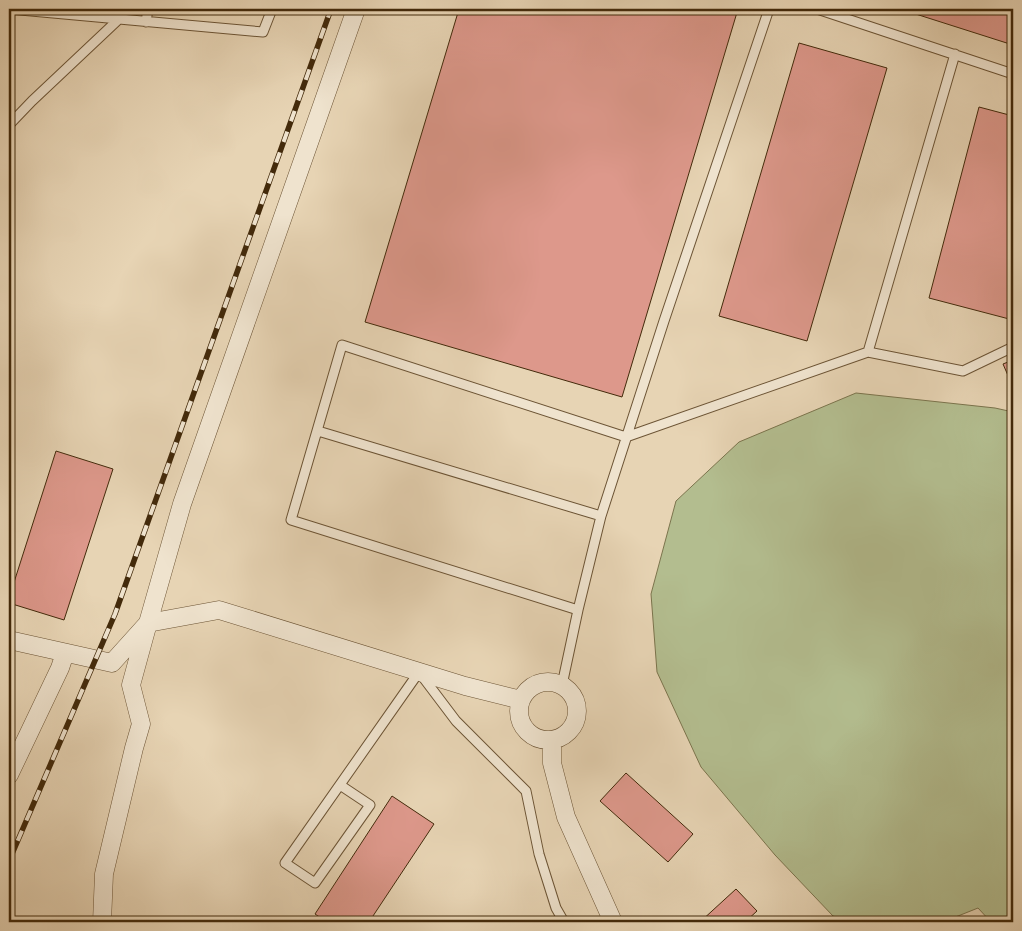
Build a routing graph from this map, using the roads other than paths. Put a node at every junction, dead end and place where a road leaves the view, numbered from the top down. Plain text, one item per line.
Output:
1 (9, 9) edge
2 (148, 9) edge
3 (272, 9) edge
4 (356, 9) edge
5 (769, 9) edge
6 (817, 9) edge
7 (119, 19) junction
8 (146, 22) junction
9 (955, 54) junction
10 (1013, 74) edge
11 (9, 125) edge
12 (1013, 347) edge
13 (868, 352) junction
14 (318, 431) junction
15 (626, 436) junction
16 (601, 516) junction
17 (578, 610) junction
18 (148, 623) junction
19 (9, 640) edge
20 (65, 653) junction
21 (419, 672) junction
22 (562, 685) junction
23 (521, 700) junction
24 (552, 740) junction
25 (9, 775) edge
26 (340, 785) junction
27 (102, 922) edge
28 (564, 922) edge
29 (613, 922) edge

1 - 7 lane
2 - 8 lane
3 - 8 lane
4 - 18 street
5 - 15 lane
6 - 9 lane
7 - 8 lane
7 - 11 lane
9 - 10 lane
9 - 13 lane
12 - 13 lane
13 - 15 lane
14 - 15 lane
14 - 16 lane
14 - 17 lane
15 - 16 lane
16 - 17 lane
17 - 22 lane
18 - 20 street
18 - 21 street
18 - 27 street
19 - 20 street
20 - 25 street
21 - 23 street
21 - 26 lane
21 - 28 lane
22 - 23 street
22 - 24 street
23 - 24 street
24 - 29 street
26 - 26 lane

